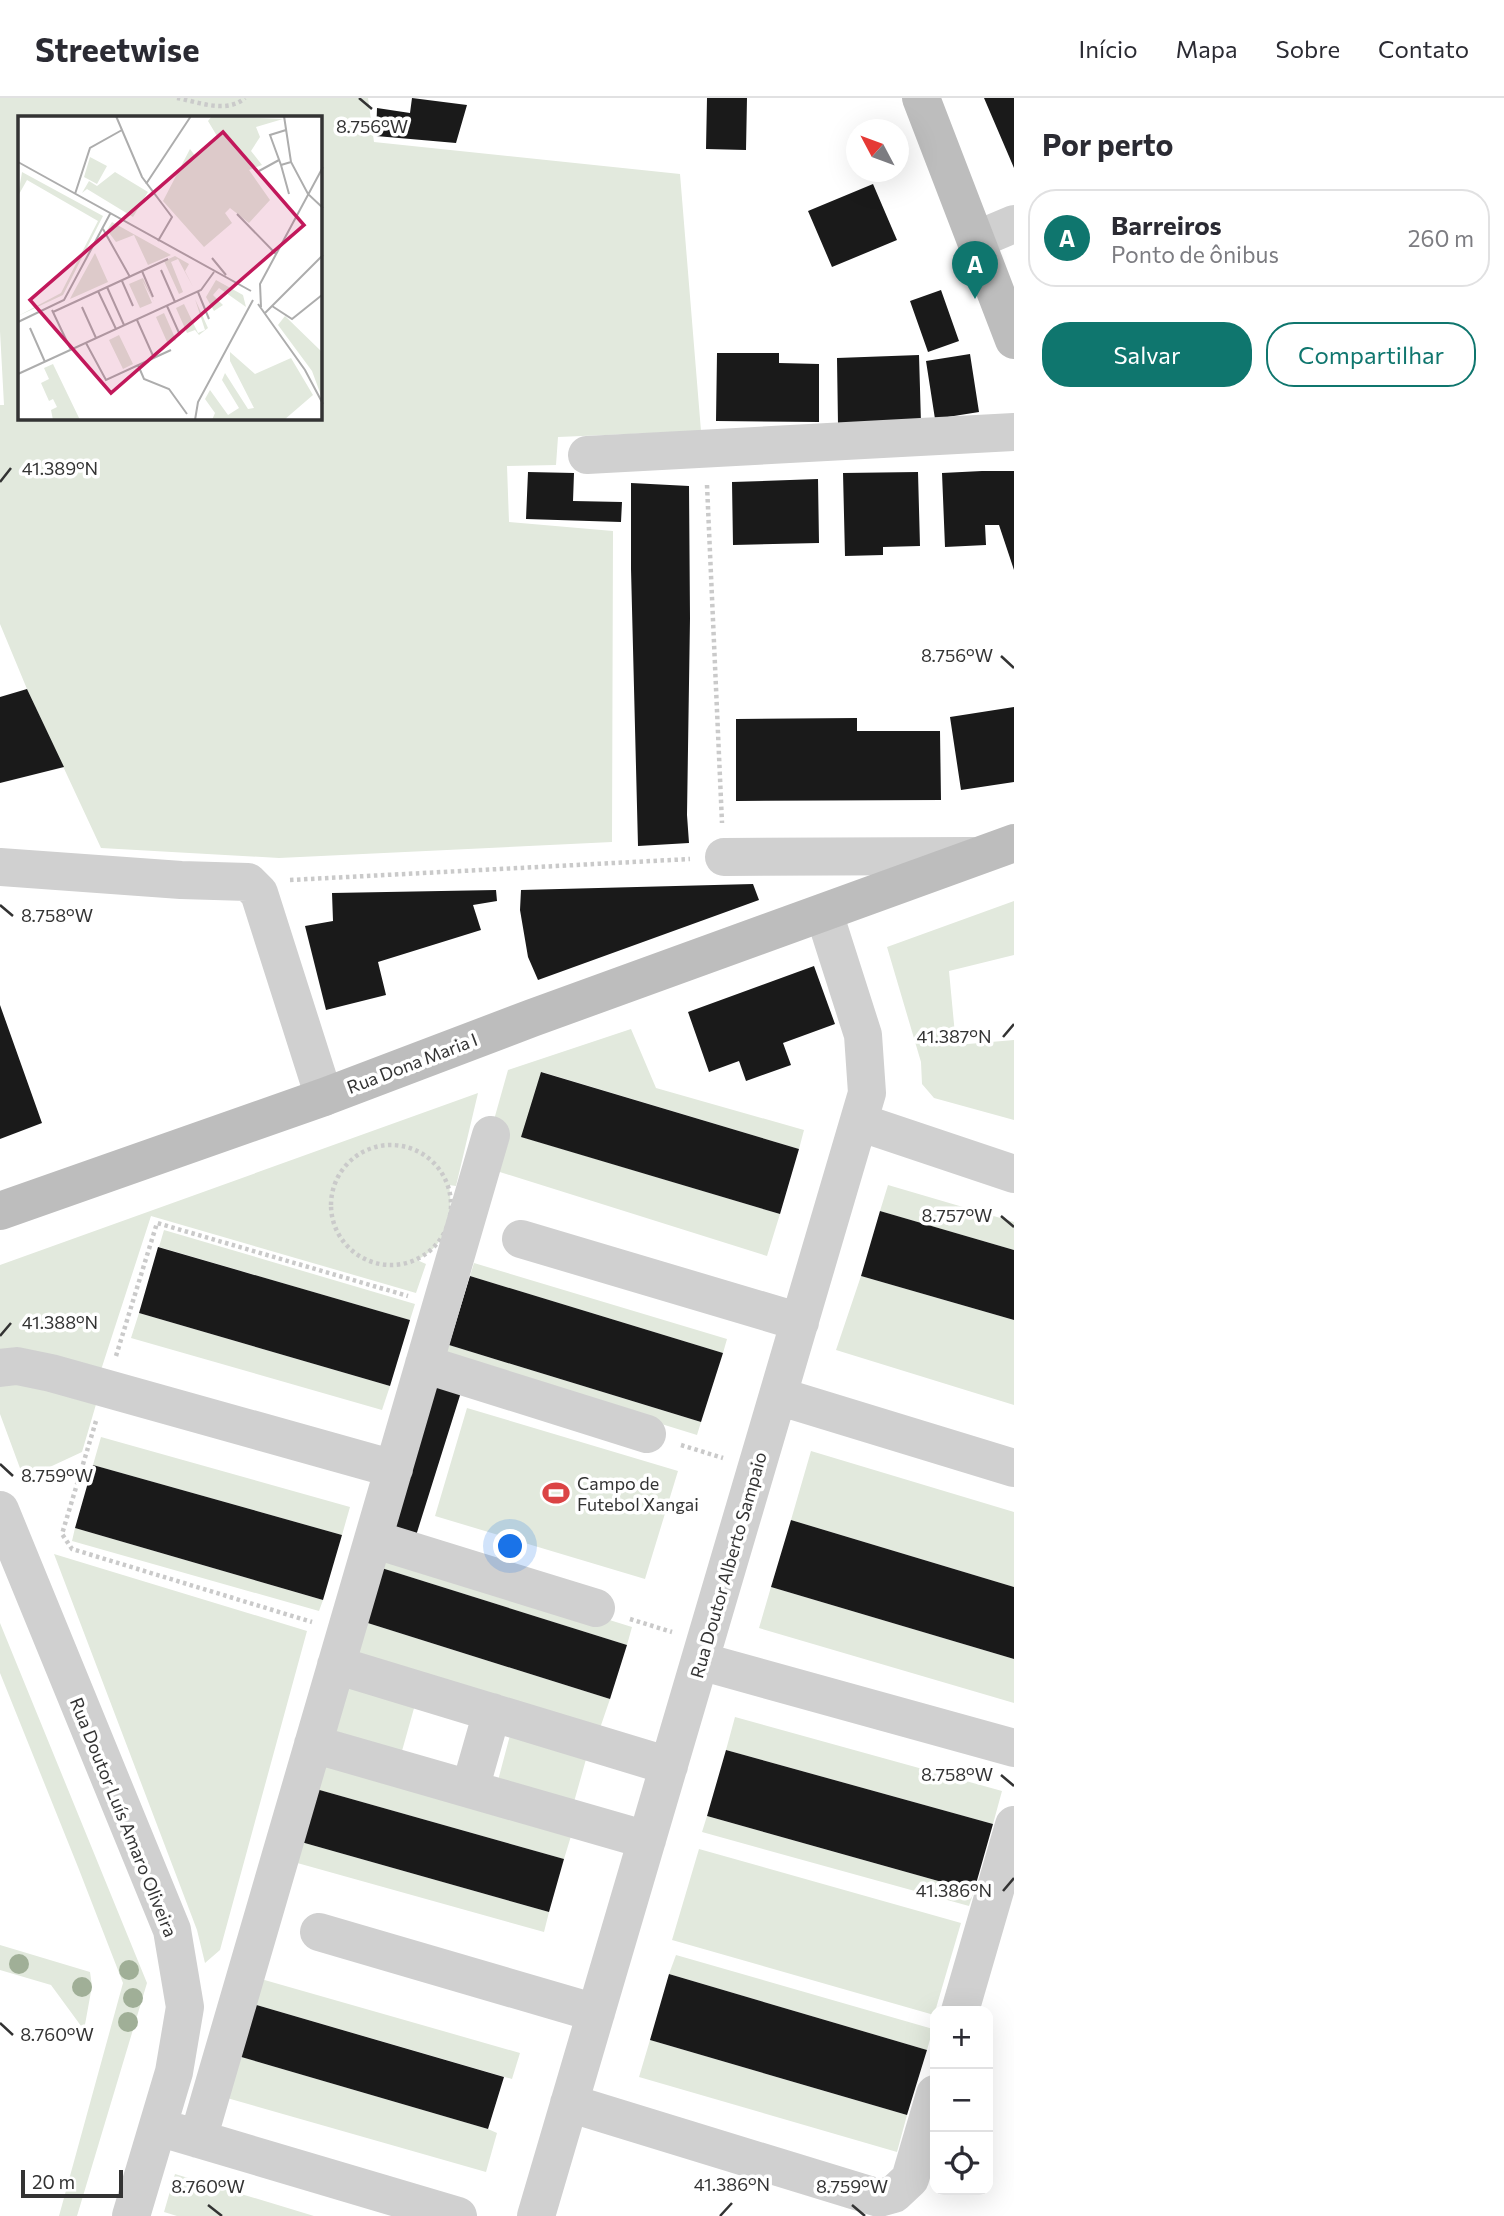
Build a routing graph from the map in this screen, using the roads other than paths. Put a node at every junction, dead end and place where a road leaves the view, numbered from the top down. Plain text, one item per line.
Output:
1 (921, 98) edge
2 (1014, 224) edge
3 (976, 240) junction
4 (1014, 340) edge
5 (1014, 432) edge
6 (587, 455) dead end
7 (1014, 843) edge
8 (978, 856) junction
9 (724, 857) road end
10 (0, 867) edge
11 (824, 913) junction
12 (324, 1097) junction
13 (859, 1122) junction
14 (491, 1135) dead end
15 (1014, 1174) edge
16 (0, 1211) edge
17 (521, 1239) dead end
18 (800, 1322) junction
19 (425, 1364) junction
20 (0, 1367) edge
21 (778, 1396) junction
22 (647, 1434) road end
23 (1014, 1468) edge
24 (394, 1469) junction
25 (0, 1510) edge
26 (373, 1539) junction
27 (596, 1608) road end
28 (341, 1649) junction
29 (703, 1652) junction
30 (492, 1712) junction
31 (313, 1744) junction
32 (1014, 1748) edge
33 (669, 1766) junction
34 (470, 1789) junction
35 (1014, 1825) edge
36 (647, 1840) junction
37 (1003, 1902) edge
38 (319, 1932) dead end
39 (962, 2006) edge
40 (596, 2013) junction
41 (569, 2103) junction
42 (930, 2111) edge
43 (159, 2127) junction
44 (198, 2139) junction
45 (131, 2216) edge
46 (458, 2216) edge
47 (536, 2216) edge

1 - 3 main road
2 - 3 street
3 - 4 main road
5 - 6 street
7 - 8 main road, Rua Dona Maria I
8 - 9 street
8 - 11 main road, Rua Dona Maria I
10 - 12 street
11 - 12 main road, Rua Dona Maria I
11 - 13 street, Rua Doutor Alberto Sampaio
12 - 16 main road, Rua Dona Maria I
13 - 15 street
13 - 18 street, Rua Doutor Alberto Sampaio
14 - 19 street
17 - 18 street
18 - 21 street, Rua Doutor Alberto Sampaio
19 - 22 street
19 - 24 street
20 - 24 street
21 - 23 street
21 - 29 street, Rua Doutor Alberto Sampaio
24 - 26 street
25 - 43 street, Rua Doutor Luís Amaro Oliveira
26 - 27 street
26 - 28 street
28 - 30 street
28 - 31 street
29 - 32 street
29 - 33 street, Rua Doutor Alberto Sampaio
30 - 33 street
30 - 34 street
31 - 34 street
31 - 44 street
33 - 36 street, Rua Doutor Alberto Sampaio
34 - 36 street
35 - 37 street
36 - 40 street, Rua Doutor Alberto Sampaio
37 - 39 street
38 - 40 street
40 - 41 street, Rua Doutor Alberto Sampaio
41 - 42 street
41 - 47 street, Rua Doutor Alberto Sampaio
43 - 44 street
43 - 45 street, Rua Doutor Luís Amaro Oliveira
44 - 46 street

